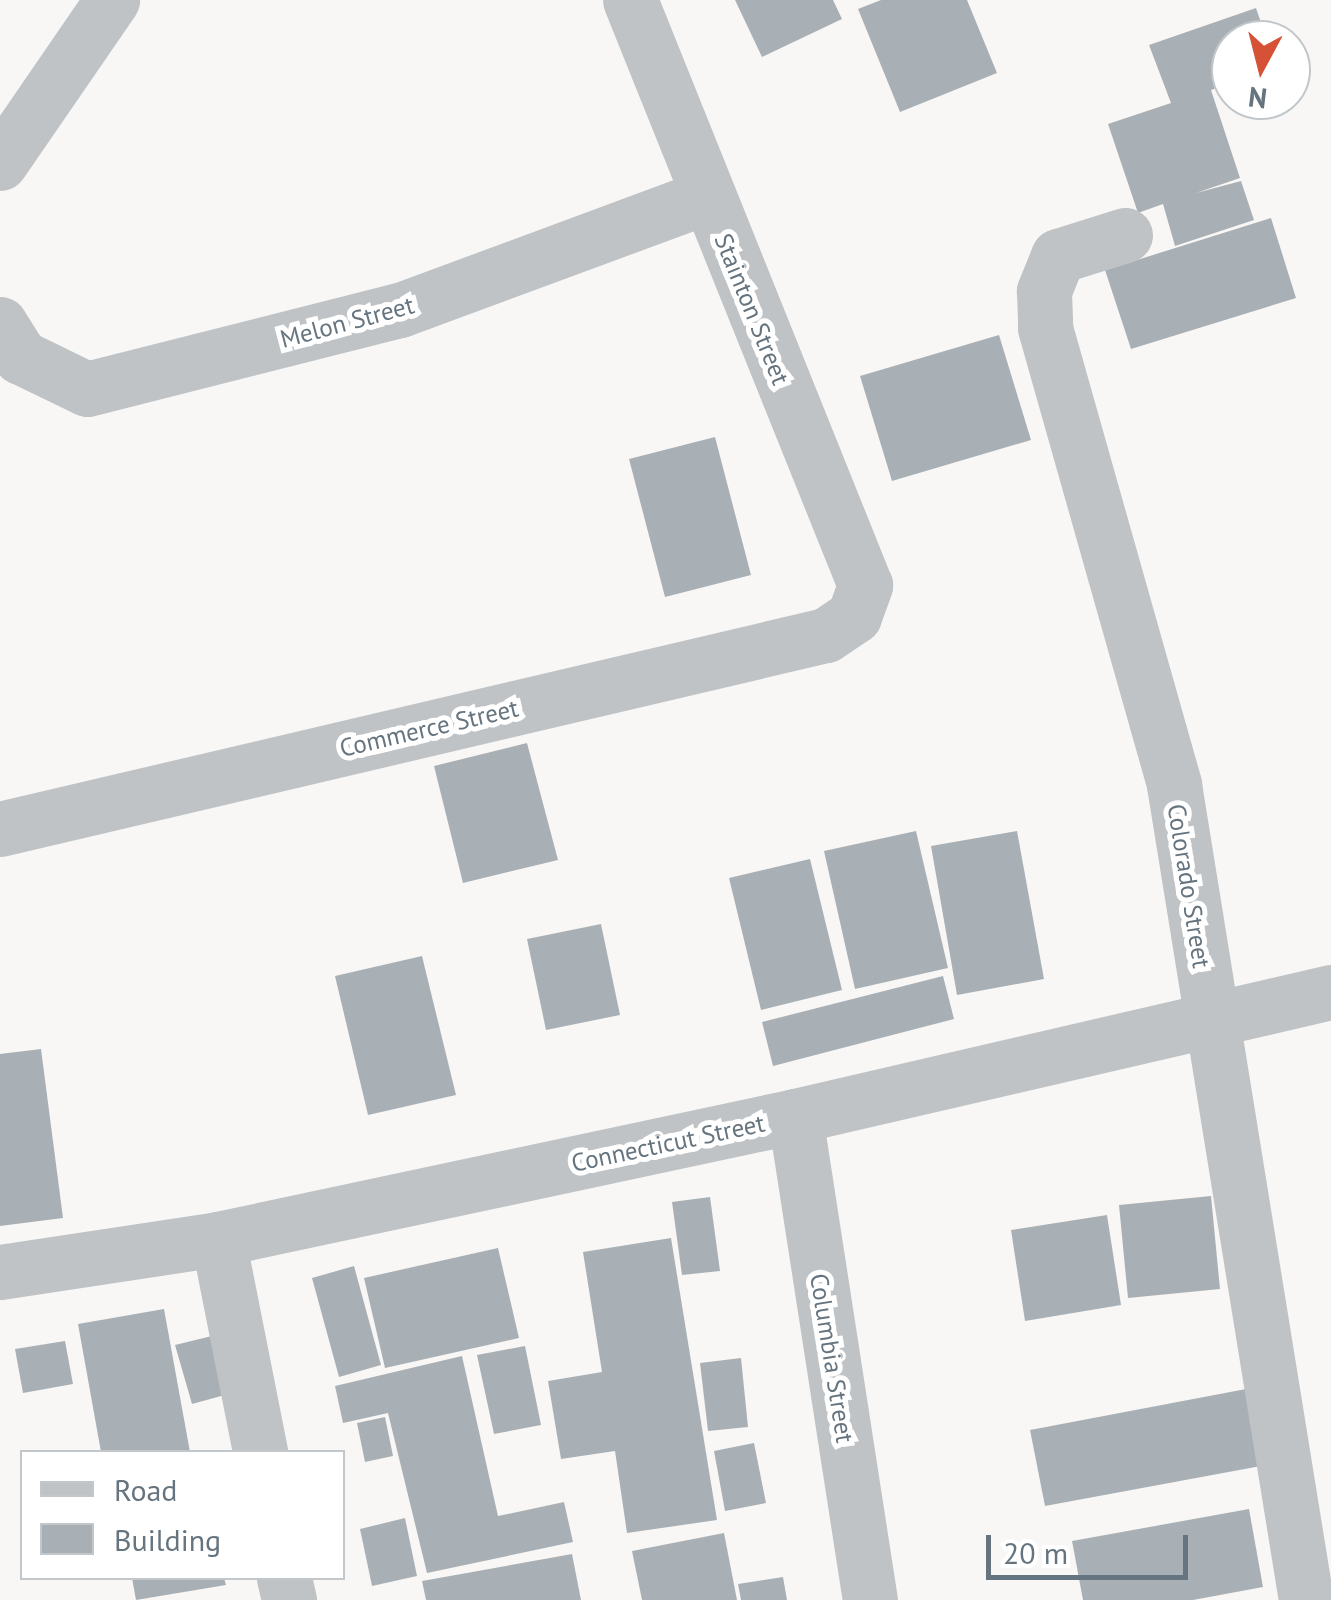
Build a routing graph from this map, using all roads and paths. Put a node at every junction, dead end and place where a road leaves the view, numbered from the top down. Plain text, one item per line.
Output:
1 (112, 0) edge
2 (630, 0) edge
3 (0, 163) edge
4 (706, 197) junction
5 (1125, 235) dead end
6 (0, 324) edge
7 (854, 616) joint
8 (0, 829) edge
9 (1331, 992) edge
10 (1210, 1023) junction
11 (795, 1116) junction
12 (218, 1240) junction
13 (0, 1272) edge
14 (260, 1450) edge
15 (870, 1600) edge
16 (1306, 1600) edge

1 - 3 street
2 - 4 street, Stainton Street
4 - 6 street, Melon Street
4 - 7 street, Stainton Street
5 - 10 street, Colorado Street
7 - 8 street, Commerce Street
9 - 10 street, Connecticut Street
10 - 11 street, Connecticut Street
10 - 16 street, Colorado Street
11 - 12 street, Connecticut Street
11 - 15 street, Columbia Street
12 - 13 street, Connecticut Street
12 - 14 street

